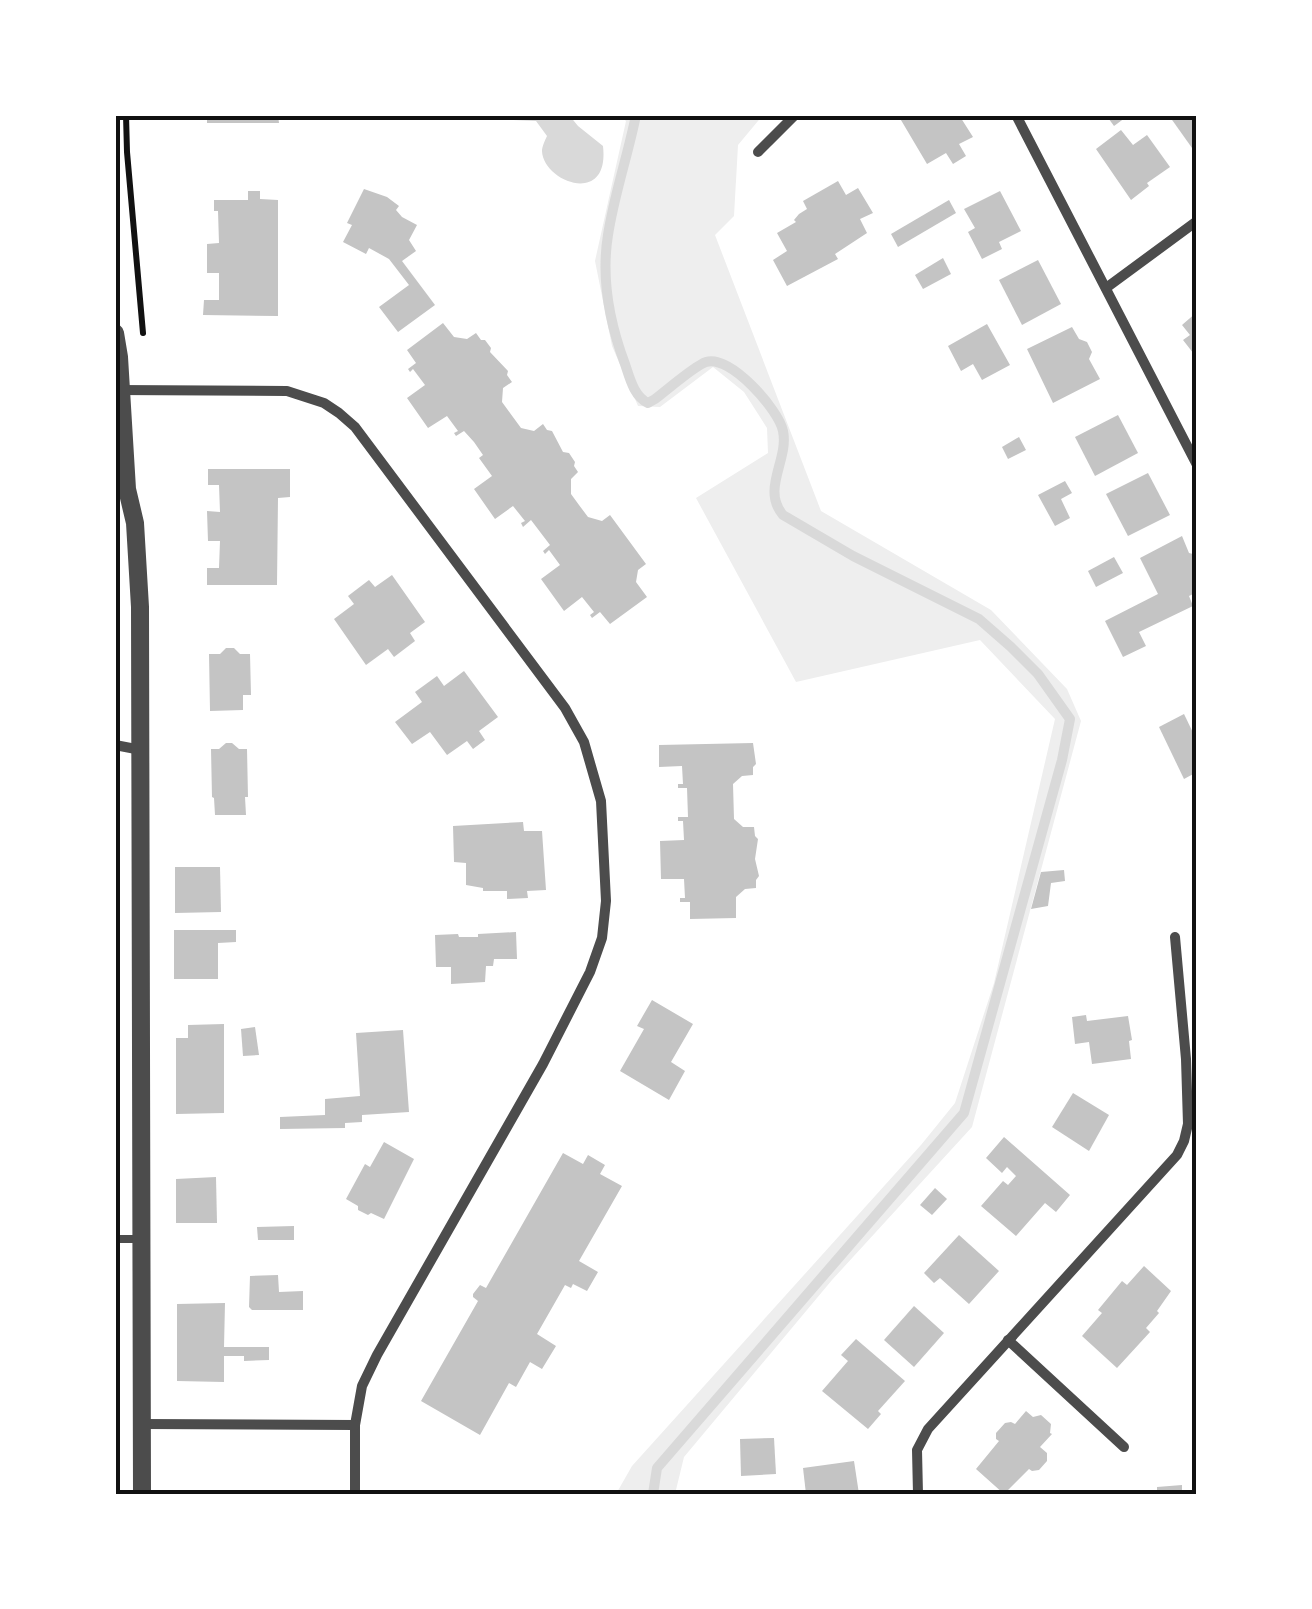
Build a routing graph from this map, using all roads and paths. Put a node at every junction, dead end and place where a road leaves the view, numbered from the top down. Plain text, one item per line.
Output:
1 (795, 115) edge
2 (1016, 115) edge
3 (758, 152) dead end
4 (1197, 221) edge
5 (1106, 288) junction
6 (115, 333) edge
7 (118, 390) edge
8 (1197, 465) edge
9 (115, 745) edge
10 (141, 750) junction
11 (1175, 938) dead end
12 (115, 1239) edge
13 (142, 1239) junction
14 (1008, 1340) junction
15 (143, 1424) junction
16 (356, 1425) junction
17 (1124, 1447) dead end
18 (142, 1494) edge
19 (355, 1494) edge
20 (918, 1494) edge

1 - 3 street
2 - 5 street
4 - 5 street
5 - 8 street
6 - 7 street
7 - 10 street
7 - 16 street
9 - 10 street
10 - 13 street
11 - 14 street
12 - 13 lane
13 - 15 street
14 - 17 street
14 - 20 street
15 - 16 street
15 - 18 street
16 - 19 street

